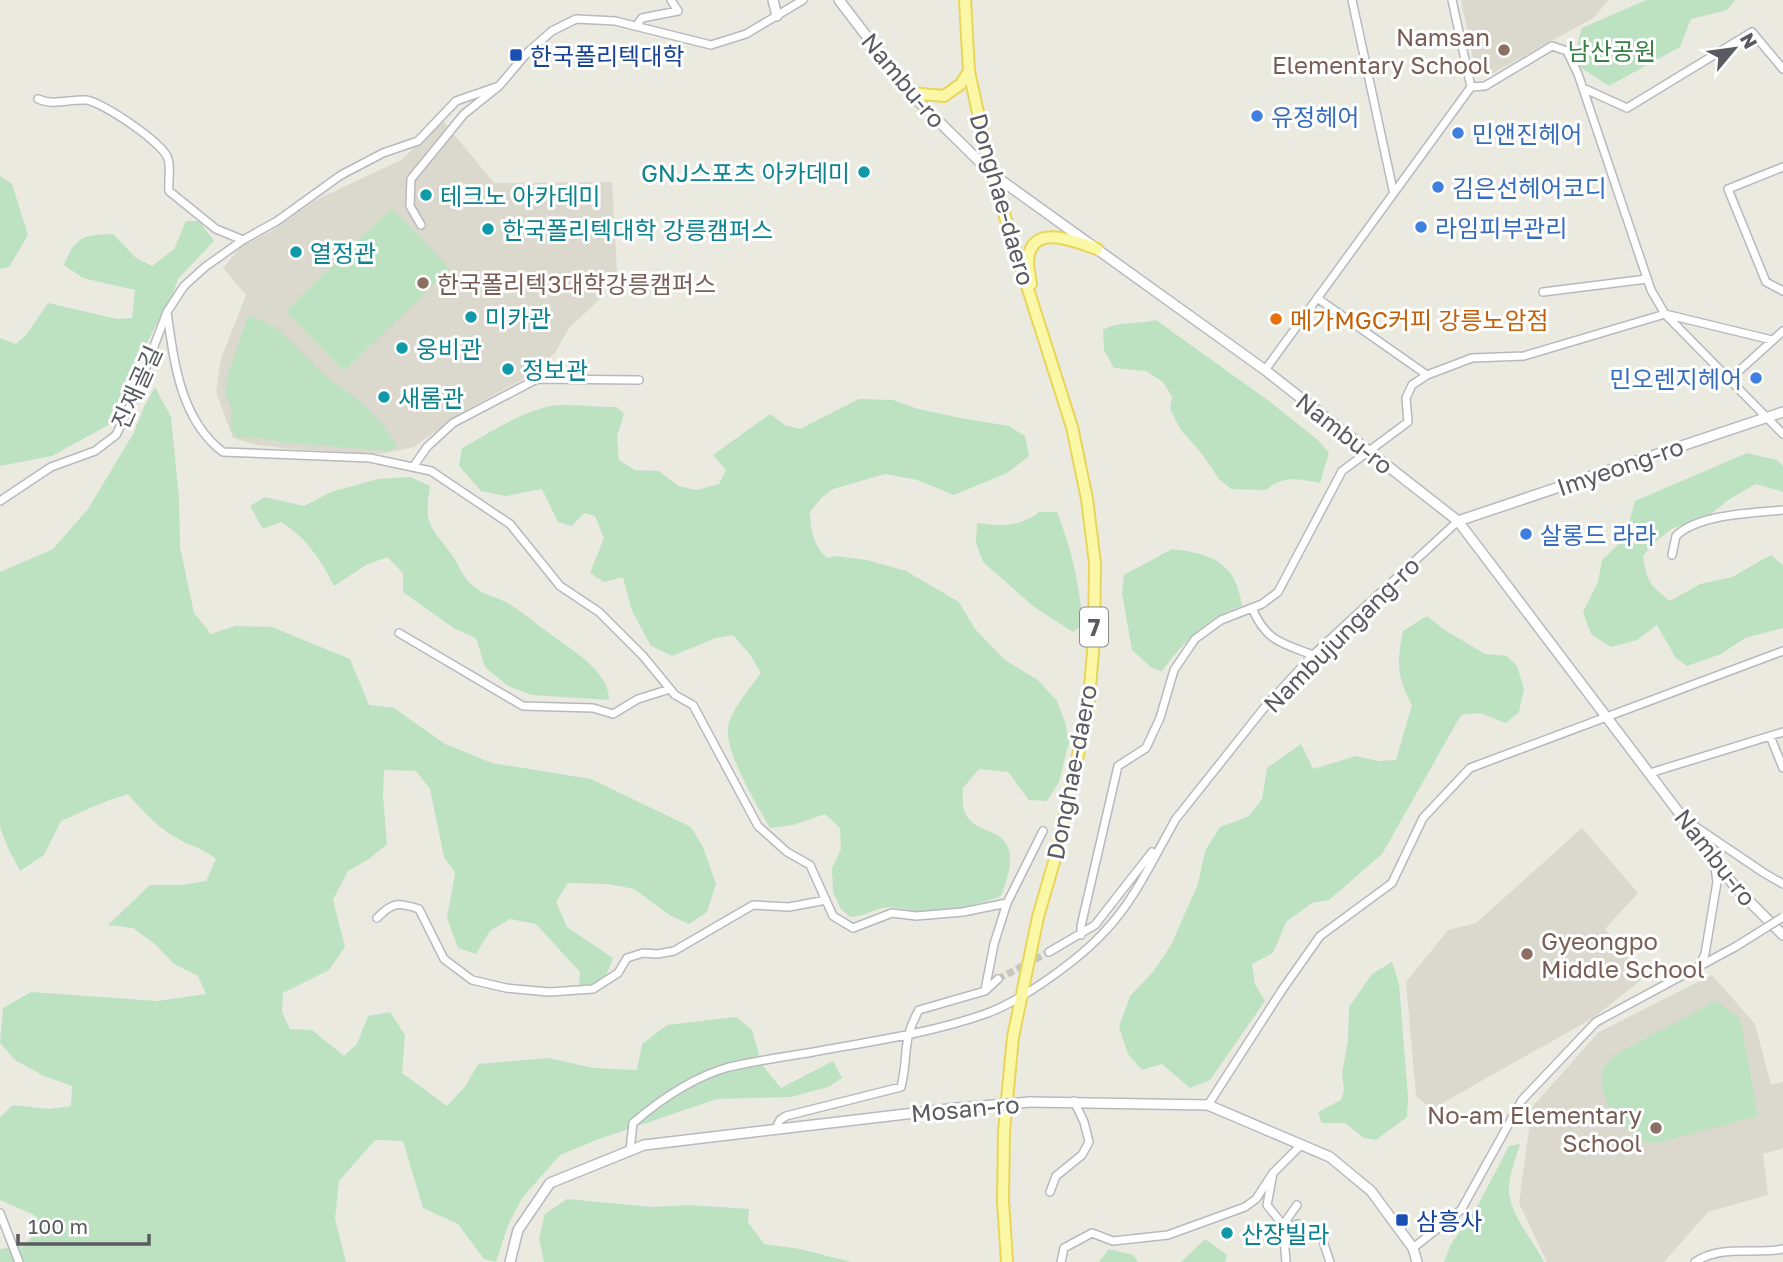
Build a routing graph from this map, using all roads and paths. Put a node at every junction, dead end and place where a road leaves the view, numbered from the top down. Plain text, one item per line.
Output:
1 (671, 0) edge
2 (773, 0) edge
3 (803, 0) edge
4 (839, 0) edge
5 (965, 0) edge
6 (1352, 0) edge
7 (1452, 0) edge
8 (777, 16) junction
9 (636, 26) junction
10 (1783, 69) edge
11 (969, 71) junction
12 (499, 86) junction
13 (1471, 87) junction
14 (1583, 88) junction
15 (910, 93) junction
16 (38, 99) dead end
17 (1783, 167) edge
18 (991, 173) junction
19 (1393, 190) junction
20 (421, 225) dead end
21 (243, 240) junction
22 (1097, 249) junction
23 (1647, 279) junction
24 (1783, 291) edge
25 (1543, 292) dead end
26 (1317, 298) junction
27 (1034, 307) junction
28 (167, 312) junction
29 (1665, 314) junction
30 (1783, 331) edge
31 (1772, 340) junction
32 (1265, 370) junction
33 (1427, 375) junction
34 (1730, 379) junction
35 (639, 380) dead end
36 (1783, 412) edge
37 (1768, 417) junction
38 (1783, 434) edge
39 (1368, 451) junction
40 (413, 467) junction
41 (0, 501) edge
42 (1783, 510) edge
43 (1458, 521) junction
44 (1672, 555) dead end
45 (1252, 608) junction
46 (399, 633) dead end
47 (1783, 651) edge
48 (1313, 655) junction
49 (670, 689) junction
50 (1608, 717) junction
51 (1782, 733) edge
52 (1770, 736) junction
53 (1783, 768) edge
54 (1650, 773) junction
55 (1177, 817) junction
56 (1687, 821) junction
57 (1043, 831) dead end
58 (1714, 857) junction
59 (1783, 884) edge
60 (826, 900) junction
61 (1007, 903) junction
62 (1783, 917) edge
63 (377, 918) dead end
64 (1081, 935) junction
65 (1783, 935) edge
66 (1049, 951) tunnel mouth
67 (1700, 966) junction
68 (998, 979) tunnel mouth
69 (985, 991) junction
70 (1021, 995) junction
71 (907, 1034) junction
72 (1074, 1101) junction
73 (1208, 1105) junction
74 (776, 1128) junction
75 (1301, 1145) junction
76 (630, 1150) junction
77 (1273, 1173) junction
78 (1051, 1192) dead end
79 (1297, 1205) dead end
80 (0, 1213) edge
81 (1283, 1227) junction
82 (1413, 1248) junction
83 (1783, 1249) edge
84 (19, 1262) edge
85 (510, 1262) edge
86 (1007, 1262) edge
87 (1061, 1262) edge
88 (1286, 1262) edge
89 (1330, 1262) edge
90 (1417, 1262) edge
91 (1695, 1262) edge

1 - 9 street
2 - 8 street
3 - 8 street
4 - 15 street, Nambu-ro
5 - 11 main road, Donghae-daero / 7
6 - 19 street
7 - 13 street
8 - 9 street
9 - 12 street
10 - 14 street
11 - 15 main road
11 - 18 main road, Donghae-daero / 7
12 - 20 street
12 - 21 street, 진재골길
13 - 14 street
13 - 19 street
14 - 23 street
15 - 18 street, Nambu-ro
16 - 21 street
17 - 24 street
18 - 22 street, Nambu-ro
18 - 27 main road, Donghae-daero / 7
19 - 26 street
21 - 28 street, 진재골길
22 - 27 main road
22 - 32 street, Nambu-ro
23 - 25 street
23 - 29 street
26 - 32 street
26 - 33 street
27 - 70 main road, Donghae-daero / 7
28 - 40 street
28 - 41 street, 진재골길
29 - 31 street
29 - 33 street
29 - 34 street
30 - 31 street
31 - 34 street
32 - 39 street, Nambu-ro
33 - 39 street
34 - 37 street
35 - 40 street
36 - 37 street, Imyeong-ro
37 - 38 street
37 - 43 street, Imyeong-ro
39 - 43 street, Nambu-ro
39 - 45 street
40 - 49 street
42 - 44 street
43 - 48 street, Nambujungang-ro
43 - 50 street, Nambu-ro
45 - 48 street
45 - 64 street
46 - 49 street
47 - 50 street
48 - 55 street, Nambujungang-ro
49 - 60 street
50 - 54 street, Nambu-ro
50 - 73 street
51 - 52 street
52 - 53 street
52 - 54 street
54 - 56 street, Nambu-ro
55 - 64 street, Nambujungang-ro
55 - 70 street, Nambujungang-ro
56 - 58 street, Nambu-ro
56 - 59 street
57 - 61 street
58 - 65 street, Nambu-ro
58 - 67 street
60 - 61 street
60 - 63 street
61 - 69 street
62 - 67 street, bridge
64 - 66 street, Nambujungang-ro
67 - 82 street
68 - 69 street
69 - 71 street
70 - 71 street, Nambujungang-ro
70 - 86 main road, Donghae-daero / 7
71 - 74 street
71 - 76 street, Nambujungang-ro
72 - 73 street, Mosan-ro
72 - 74 street, Mosan-ro, bridge
72 - 78 street
73 - 75 street, Mosan-ro
74 - 76 street, Mosan-ro
75 - 77 street
75 - 82 street, Mosan-ro
76 - 85 street, Mosan-ro
77 - 81 street
77 - 87 street
79 - 81 street
80 - 84 street
81 - 88 street
81 - 89 street
82 - 90 street, Mosan-ro
83 - 91 street

